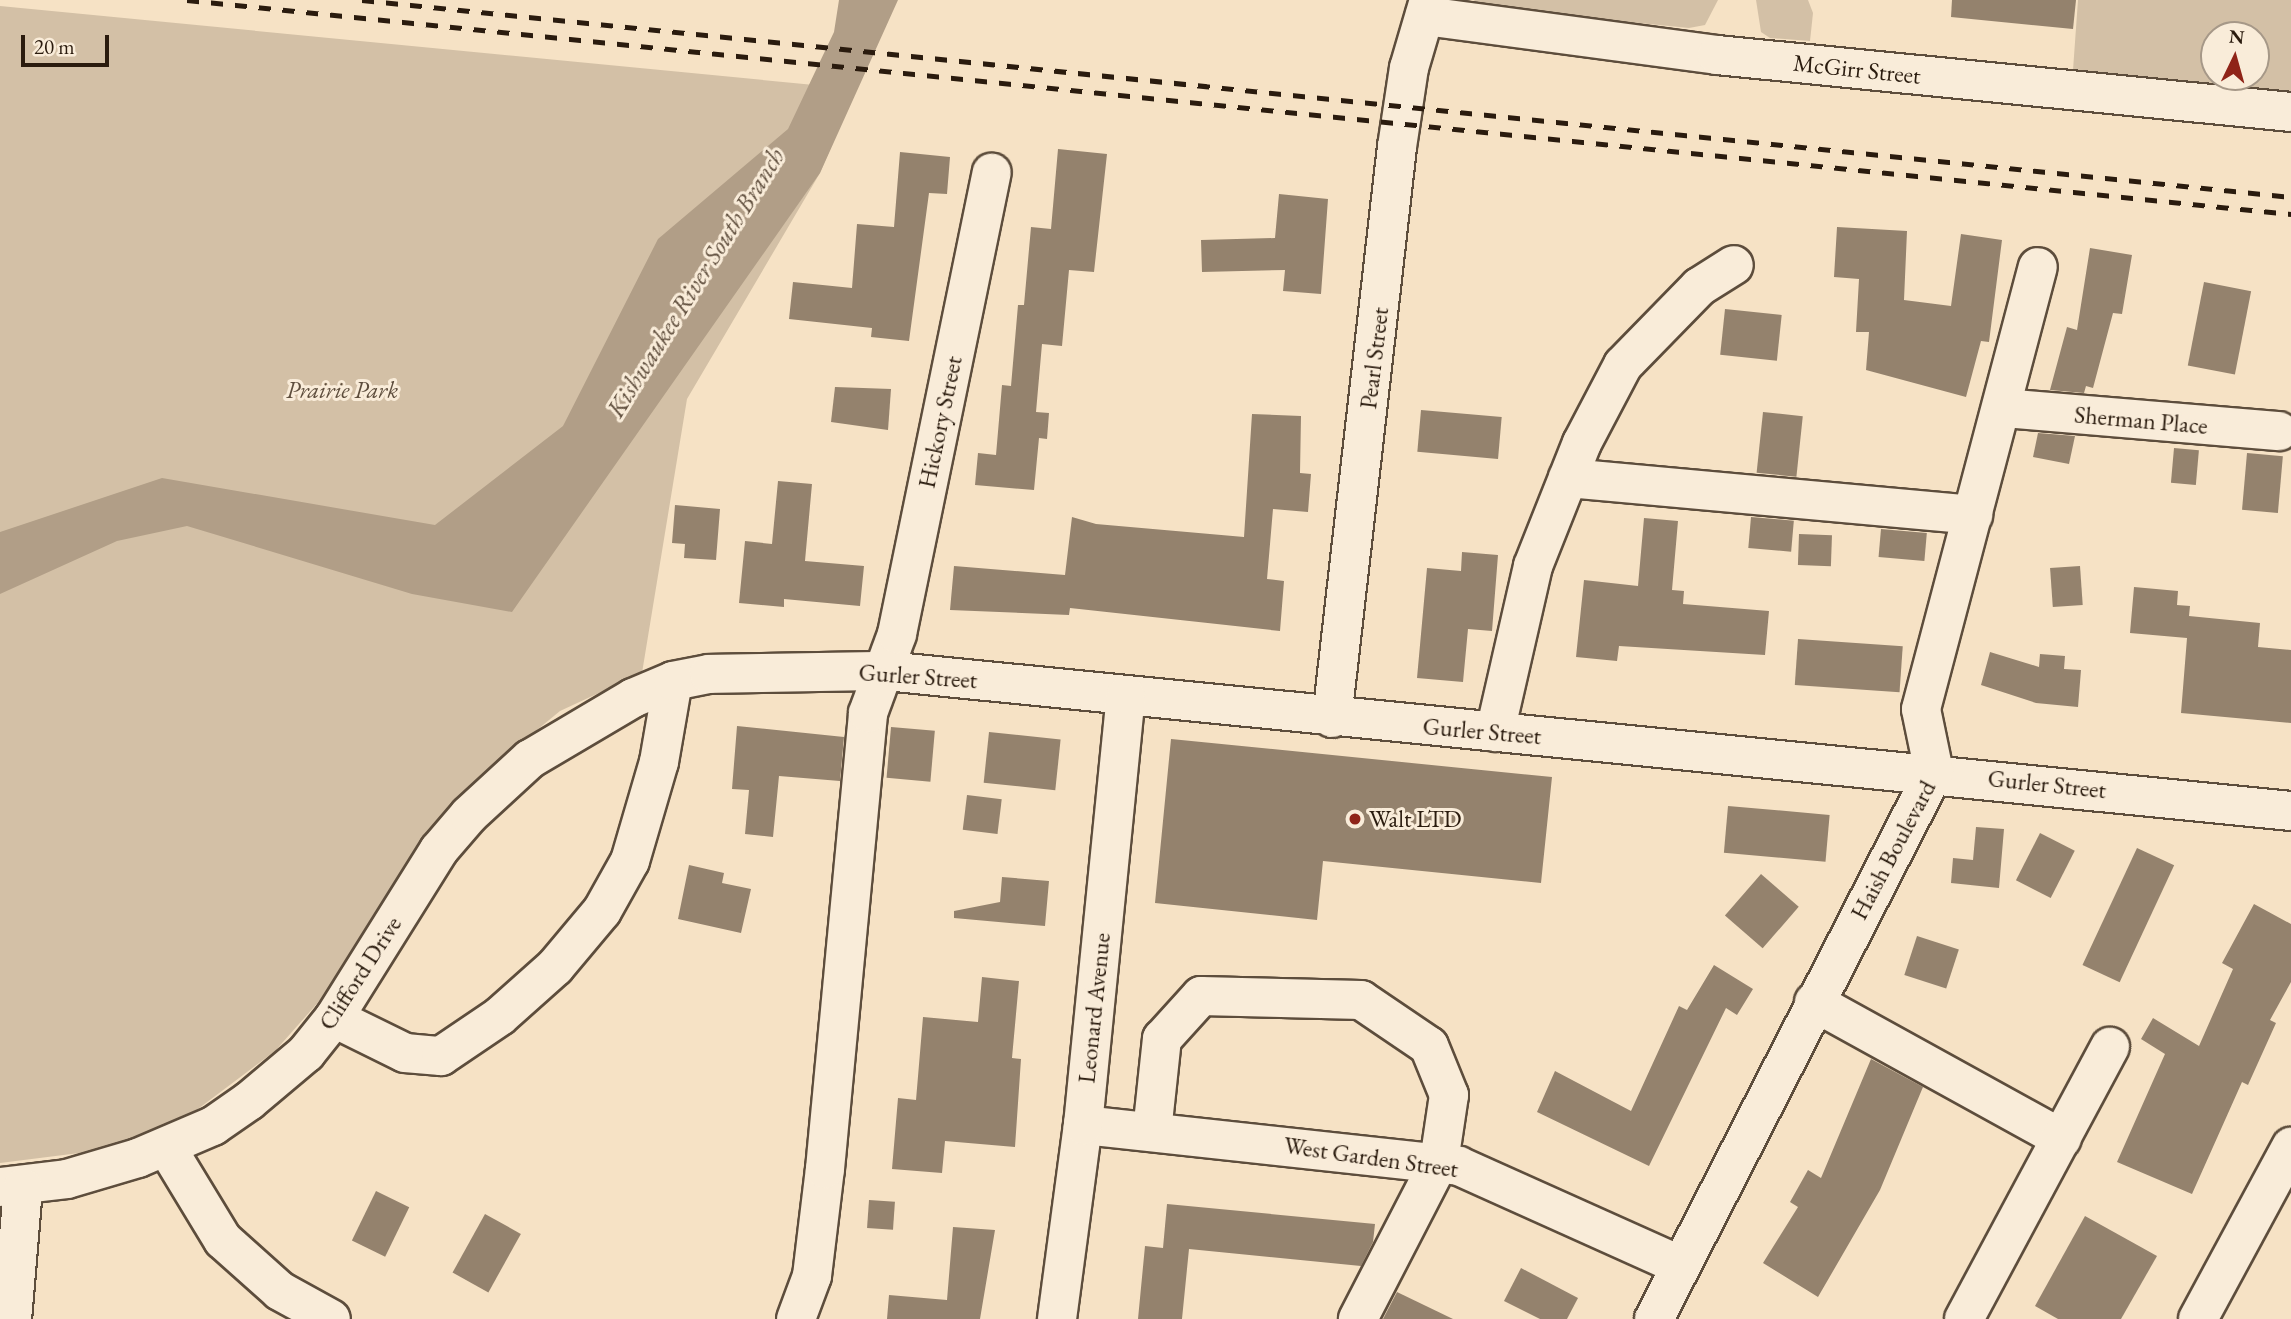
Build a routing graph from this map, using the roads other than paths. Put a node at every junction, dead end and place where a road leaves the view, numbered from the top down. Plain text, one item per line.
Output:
1 (1427, 8) edge
2 (2291, 112) edge
3 (992, 173) dead end
4 (1734, 265) dead end
5 (2038, 267) dead end
6 (2003, 408) junction
7 (2279, 431) dead end
8 (1568, 478) junction
9 (1973, 515) junction
10 (886, 671) junction
11 (673, 681) junction
12 (1126, 696) junction
13 (1332, 718) junction
14 (1495, 732) junction
15 (1934, 772) junction
16 (2291, 811) edge
17 (1814, 1002) junction
18 (334, 1018) junction
19 (2110, 1047) dead end
20 (1083, 1125) junction
21 (1152, 1132) junction
22 (2062, 1139) junction
23 (2291, 1147) edge
24 (167, 1148) junction
25 (1439, 1163) junction
26 (11, 1187) edge
27 (1681, 1266) junction
28 (278, 1305) edge
29 (12, 1319) edge
30 (331, 1319) edge
31 (796, 1319) edge
32 (1057, 1319) edge
33 (1358, 1319) edge
34 (1654, 1319) edge
35 (1964, 1319) edge
36 (2198, 1319) edge

1 - 2 street, McGirr Street
1 - 13 street, Pearl Street
3 - 10 street, Hickory Street
4 - 8 street
5 - 6 street, Haish Boulevard
6 - 7 street, Sherman Place
6 - 9 street, Haish Boulevard
8 - 9 street
8 - 14 street
9 - 15 street, Haish Boulevard
10 - 11 street, Gurler Street
10 - 12 street, Gurler Street
10 - 31 street, Hickory Street
11 - 18 street, Clifford Drive
11 - 18 street
12 - 13 street, Gurler Street
12 - 20 street, Leonard Avenue
13 - 14 street, Gurler Street
14 - 15 street, Gurler Street
15 - 16 street, Gurler Street
15 - 17 street, Haish Boulevard
17 - 22 street
17 - 27 street, Haish Boulevard
18 - 24 street, Clifford Drive
19 - 22 street
20 - 21 street, West Garden Street
20 - 32 street, Leonard Avenue
21 - 25 street, West Garden Street
21 - 25 street
22 - 35 street
23 - 36 street
24 - 26 street, Clifford Drive
24 - 28 street
25 - 27 street, West Garden Street
25 - 33 street
26 - 29 street
27 - 34 street, Haish Boulevard
28 - 30 street

